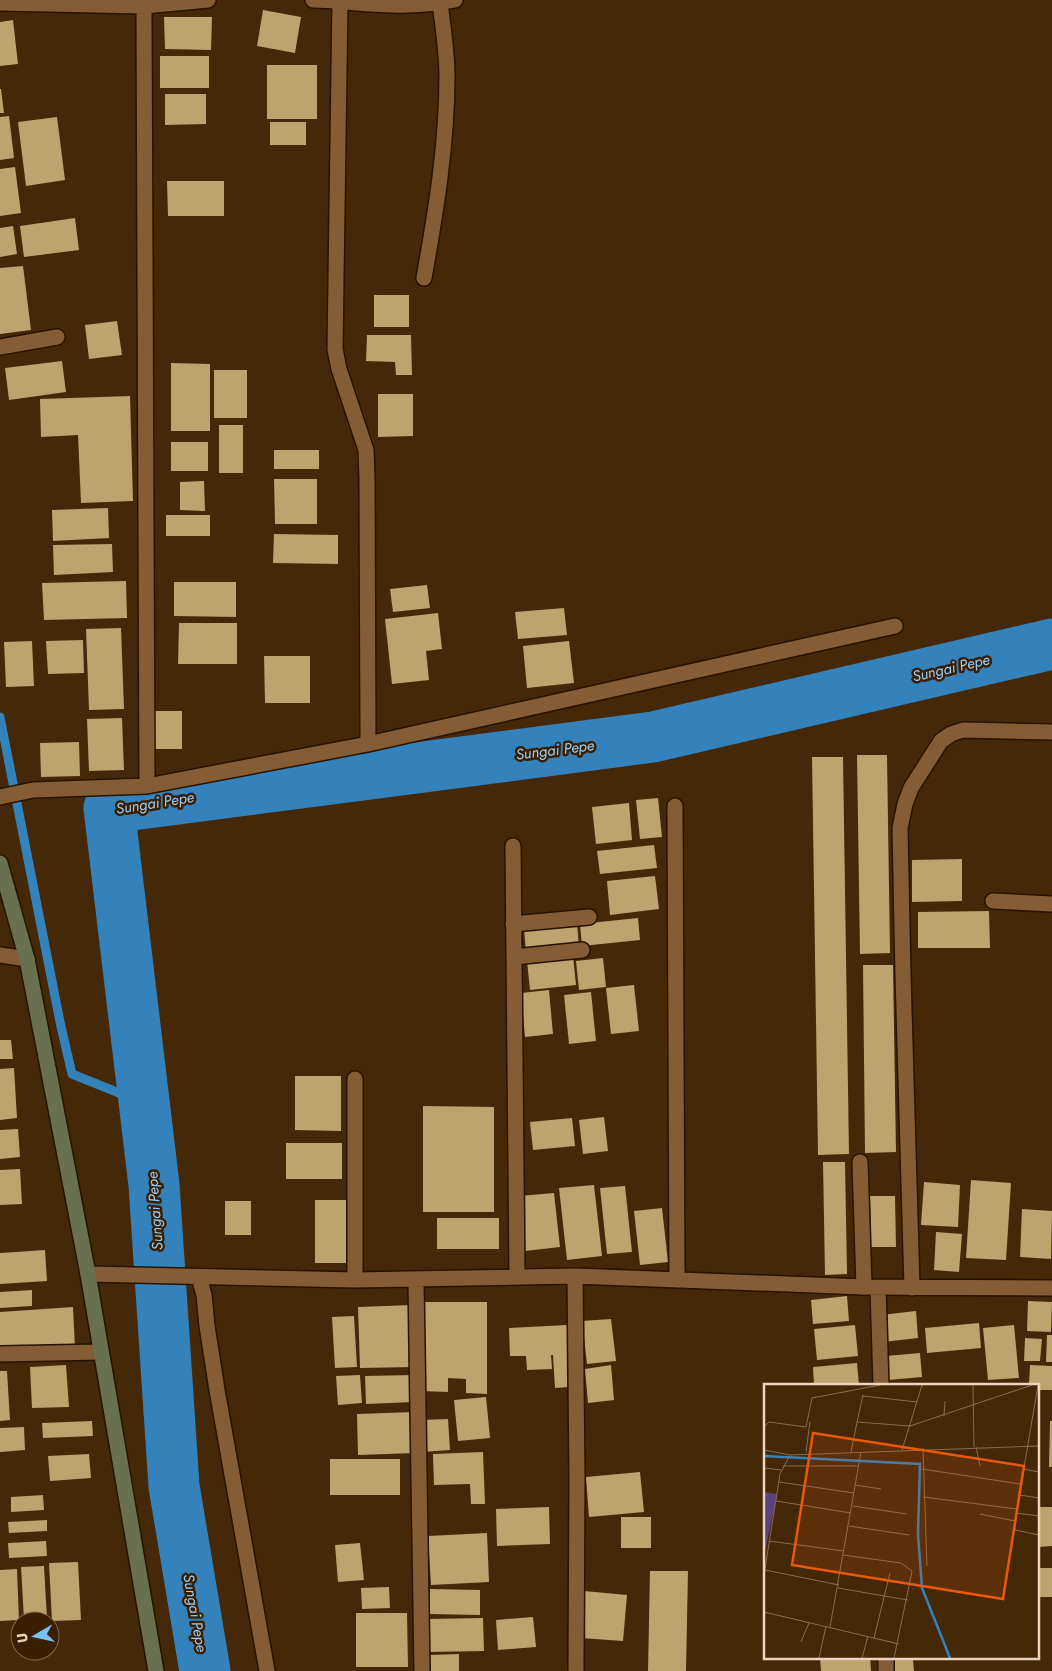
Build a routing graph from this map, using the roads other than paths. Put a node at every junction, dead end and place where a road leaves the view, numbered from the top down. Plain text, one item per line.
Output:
1 (208, 0) edge
2 (313, 0) edge
3 (340, 0) edge
4 (24, 1) edge
5 (448, 1) edge
6 (371, 2) edge
7 (0, 3) edge
8 (144, 6) junction
9 (424, 278) dead end
10 (57, 337) dead end
11 (0, 347) edge
12 (895, 626) dead end
13 (1052, 732) edge
14 (368, 744) junction
15 (147, 786) junction
16 (0, 797) edge
17 (675, 806) dead end
18 (513, 846) dead end
19 (0, 863) edge
20 (993, 901) dead end
21 (1052, 904) edge
22 (590, 917) dead end
23 (513, 924) junction
24 (582, 950) dead end
25 (0, 955) edge
26 (514, 958) junction
27 (27, 959) junction
28 (355, 1079) dead end
29 (860, 1162) dead end
30 (88, 1274) junction
31 (517, 1276) junction
32 (574, 1276) junction
33 (199, 1278) junction
34 (355, 1280) junction
35 (416, 1280) junction
36 (677, 1280) junction
37 (871, 1287) junction
38 (912, 1288) junction
39 (1052, 1288) edge
40 (102, 1352) junction
41 (0, 1354) edge
42 (881, 1384) edge
43 (886, 1658) edge
44 (156, 1671) edge
45 (267, 1671) edge
46 (422, 1671) edge
47 (576, 1671) edge
48 (886, 1671) edge

1 - 8 street
2 - 3 street
3 - 6 street
3 - 14 street
4 - 7 street
4 - 8 street
5 - 6 street
5 - 9 street
8 - 15 street
10 - 11 street
12 - 14 street
13 - 38 street
14 - 15 street
15 - 16 street
17 - 36 street
18 - 23 street
19 - 27 main road
20 - 21 street
22 - 23 street
23 - 26 street
24 - 26 street
25 - 27 street
26 - 31 street
27 - 30 main road
28 - 34 street
29 - 37 street
30 - 33 street
30 - 40 main road
31 - 32 street
31 - 35 street
32 - 36 street
32 - 47 street
33 - 34 street
33 - 45 street
34 - 35 street
35 - 46 street
36 - 37 street
37 - 38 street
37 - 42 street
38 - 39 street
40 - 41 street
40 - 44 main road
43 - 48 street

